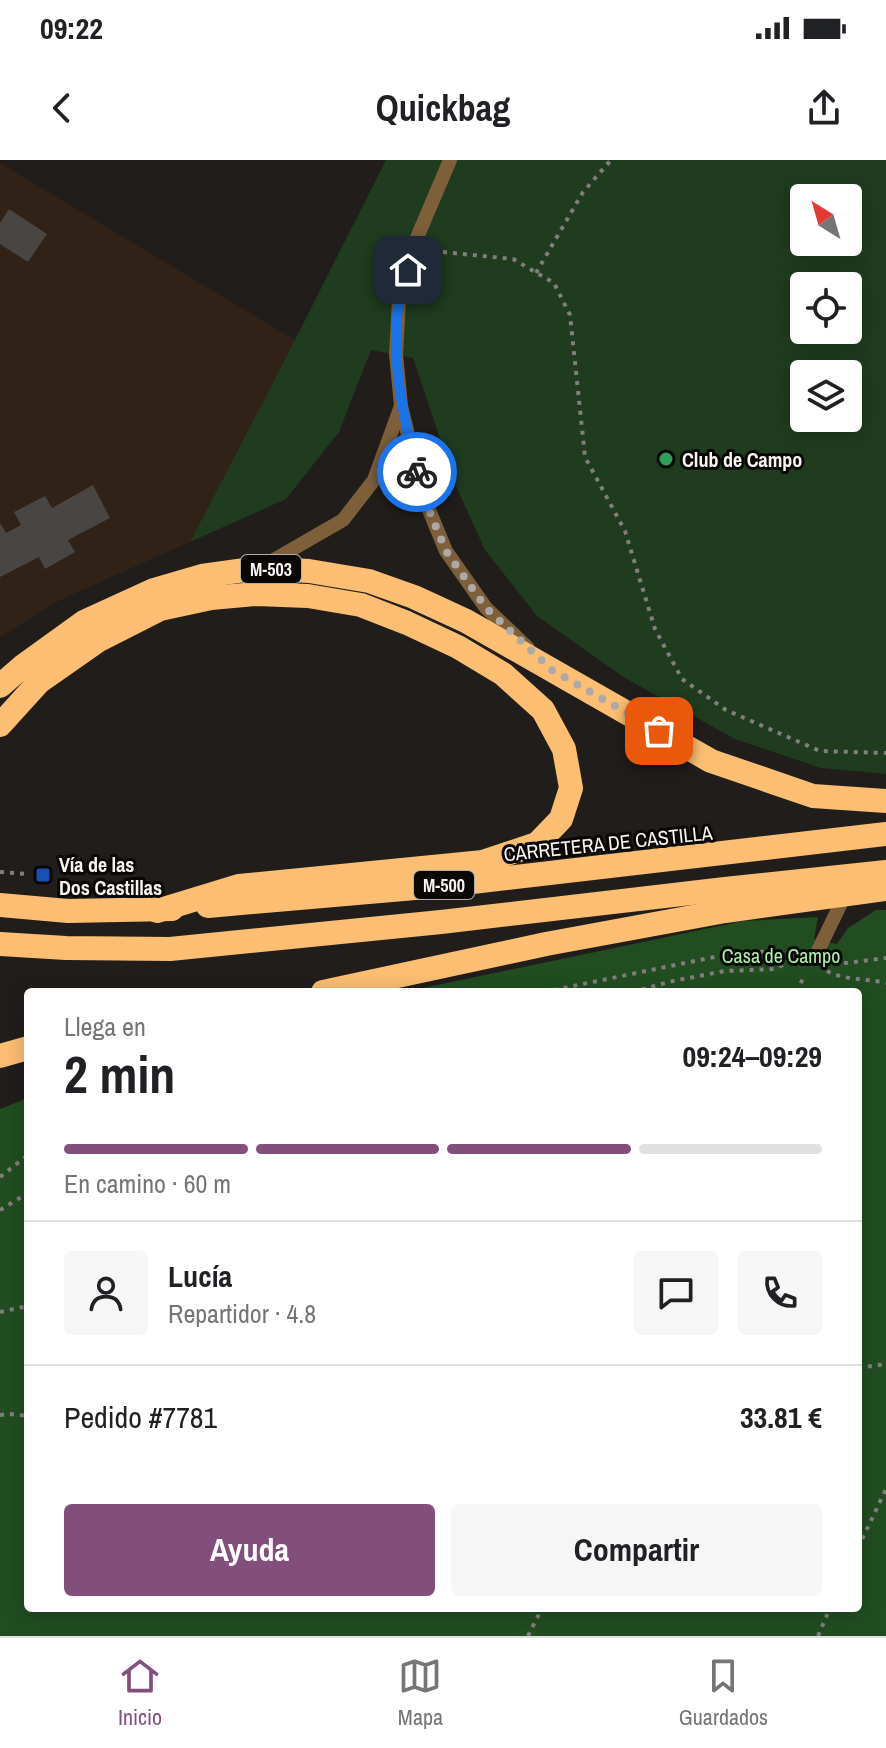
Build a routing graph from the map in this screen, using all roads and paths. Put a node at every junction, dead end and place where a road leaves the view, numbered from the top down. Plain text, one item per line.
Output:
1 (450, 160) edge
2 (611, 160) edge
3 (443, 252) dead end
4 (536, 273) junction
5 (401, 406) junction
6 (259, 568) junction
7 (552, 670) junction
8 (0, 686) edge
9 (0, 725) edge
10 (886, 753) edge
11 (886, 801) edge
12 (886, 834) edge
13 (0, 872) edge
14 (886, 872) edge
15 (27, 874) dead end
16 (886, 889) edge
17 (845, 895) junction
18 (0, 905) edge
19 (157, 911) junction
20 (0, 944) edge
21 (808, 958) junction
22 (886, 958) edge
23 (886, 983) edge
24 (342, 988) edge
25 (563, 988) edge
26 (647, 988) edge
27 (24, 1049) edge
28 (0, 1056) edge
29 (24, 1158) edge
30 (0, 1177) edge
31 (24, 1195) edge
32 (0, 1210) edge
33 (24, 1307) edge
34 (0, 1312) edge
35 (886, 1364) edge
36 (862, 1367) edge
37 (0, 1415) edge
38 (24, 1416) edge
39 (886, 1489) edge
40 (862, 1540) edge
41 (540, 1612) edge
42 (828, 1612) edge
43 (528, 1636) edge
44 (818, 1636) edge

1 - 5 lane
2 - 4 path
3 - 4 path
4 - 10 path
5 - 6 lane
5 - 7 lane
6 - 7 highway, M-503
6 - 8 highway, M-503
7 - 11 highway, M-503
9 - 19 highway, M-500
12 - 19 highway, CARRETERA DE CASTILLA / M-500
13 - 15 path
14 - 20 highway, M-500
16 - 17 highway
17 - 21 lane
17 - 24 highway
18 - 19 highway, CARRETERA DE CASTILLA / M-500
21 - 22 path
21 - 23 path
21 - 25 path
21 - 26 path
27 - 28 highway
29 - 30 path
31 - 32 path
33 - 34 path
35 - 36 path
37 - 38 path
39 - 40 path
41 - 43 path
42 - 44 path

